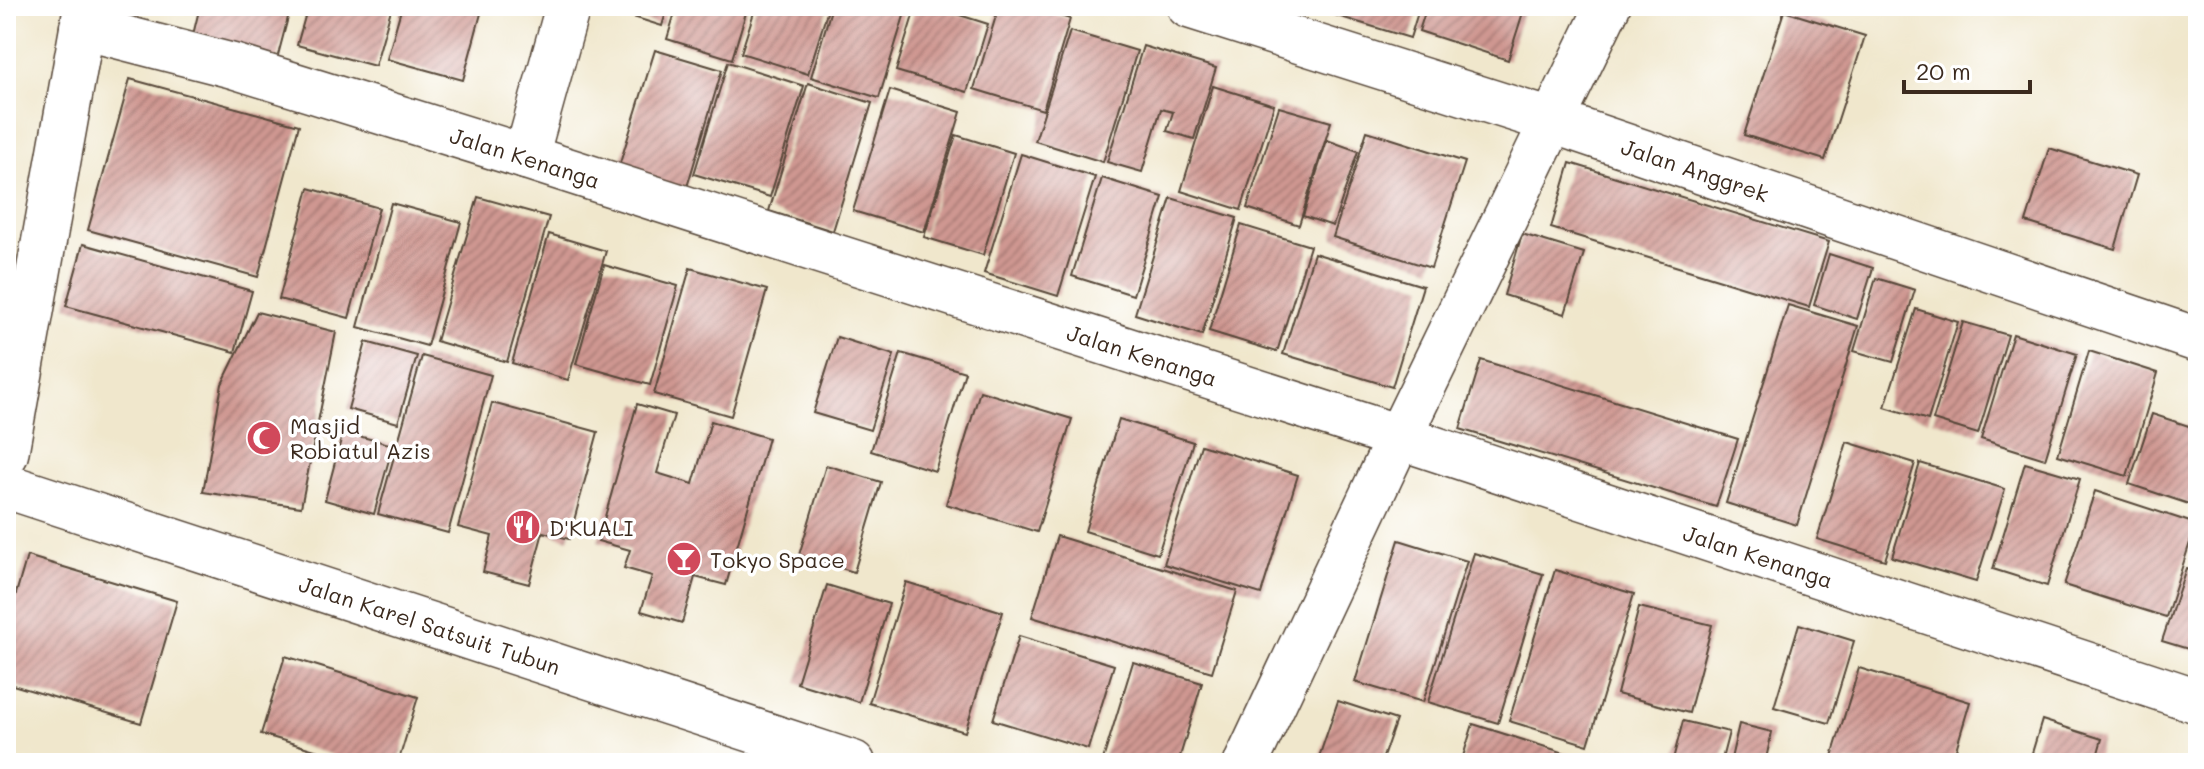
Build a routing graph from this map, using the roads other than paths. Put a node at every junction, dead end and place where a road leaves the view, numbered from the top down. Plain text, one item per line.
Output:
1 (568, 6) edge
2 (1189, 6) edge
3 (1608, 6) edge
4 (84, 16) edge
5 (1552, 121) junction
6 (526, 157) junction
7 (2198, 340) edge
8 (1399, 437) junction
9 (6, 454) edge
10 (6, 486) edge
11 (2198, 701) edge
12 (853, 763) edge
13 (1246, 763) edge

1 - 6 street
2 - 5 street, Jalan Anggrek
3 - 5 street
4 - 6 street, Jalan Kenanga
4 - 9 street
5 - 7 street, Jalan Anggrek
5 - 8 street
6 - 8 street, Jalan Kenanga
8 - 11 street, Jalan Kenanga
8 - 13 street
10 - 12 street, Jalan Karel Satsuit Tubun

